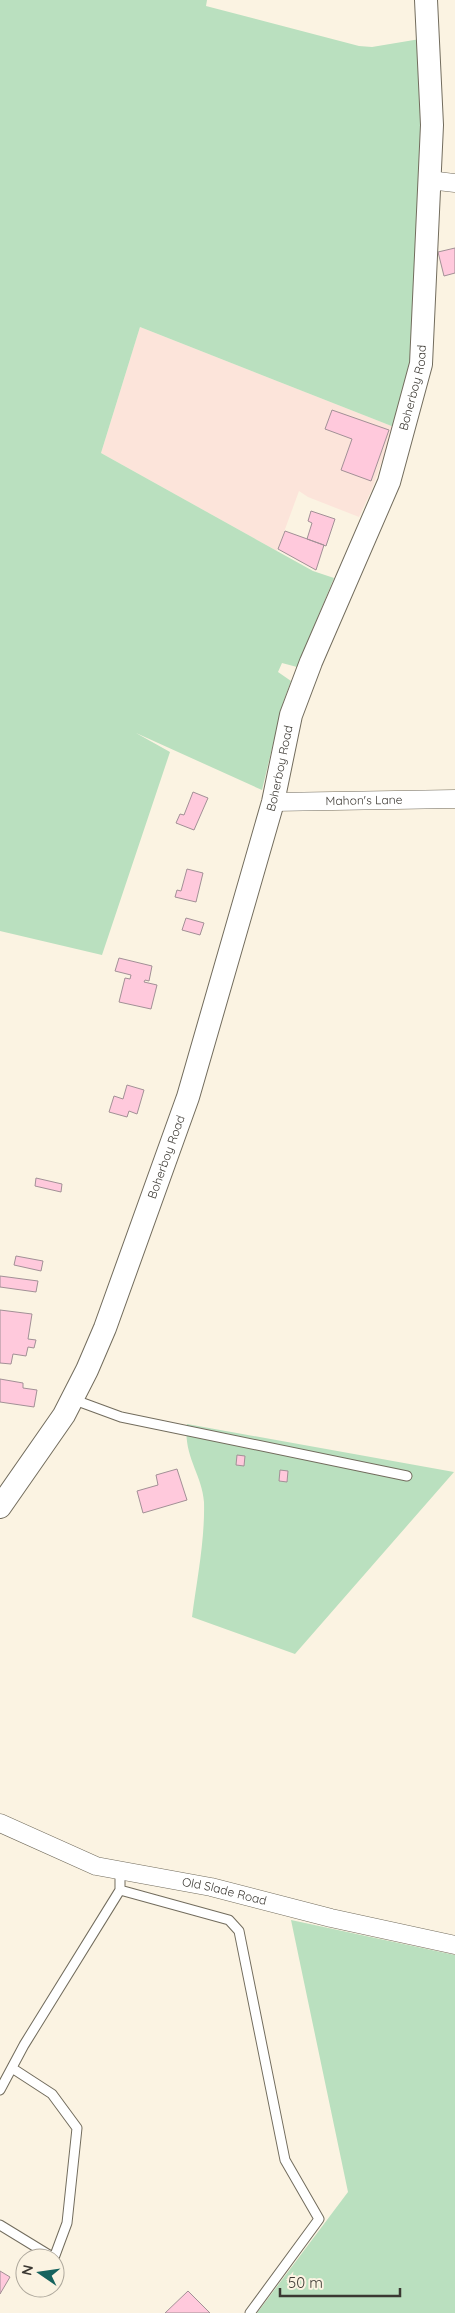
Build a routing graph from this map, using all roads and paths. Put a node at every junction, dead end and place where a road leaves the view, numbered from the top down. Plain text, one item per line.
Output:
1 (426, 0) edge
2 (429, 180) junction
3 (455, 183) edge
4 (455, 799) edge
5 (273, 802) junction
6 (72, 1399) junction
7 (407, 1476) dead end
8 (0, 1507) edge
9 (0, 1823) edge
10 (120, 1870) junction
11 (120, 1890) junction
12 (455, 1945) edge
13 (12, 2068) junction
14 (0, 2090) edge
15 (0, 2225) edge
16 (38, 2248) edge
17 (58, 2248) edge
18 (250, 2313) edge

1 - 2 street, Boherboy Road
2 - 3 street
2 - 5 street, Boherboy Road
4 - 5 street, Mahon's Lane
5 - 6 street, Boherboy Road
6 - 7 lane
6 - 8 street, Boherboy Road
9 - 10 street, Old Slade Road
10 - 11 lane
10 - 12 street, Old Slade Road
11 - 13 lane
11 - 18 lane
13 - 14 lane
13 - 17 lane
15 - 16 lane

